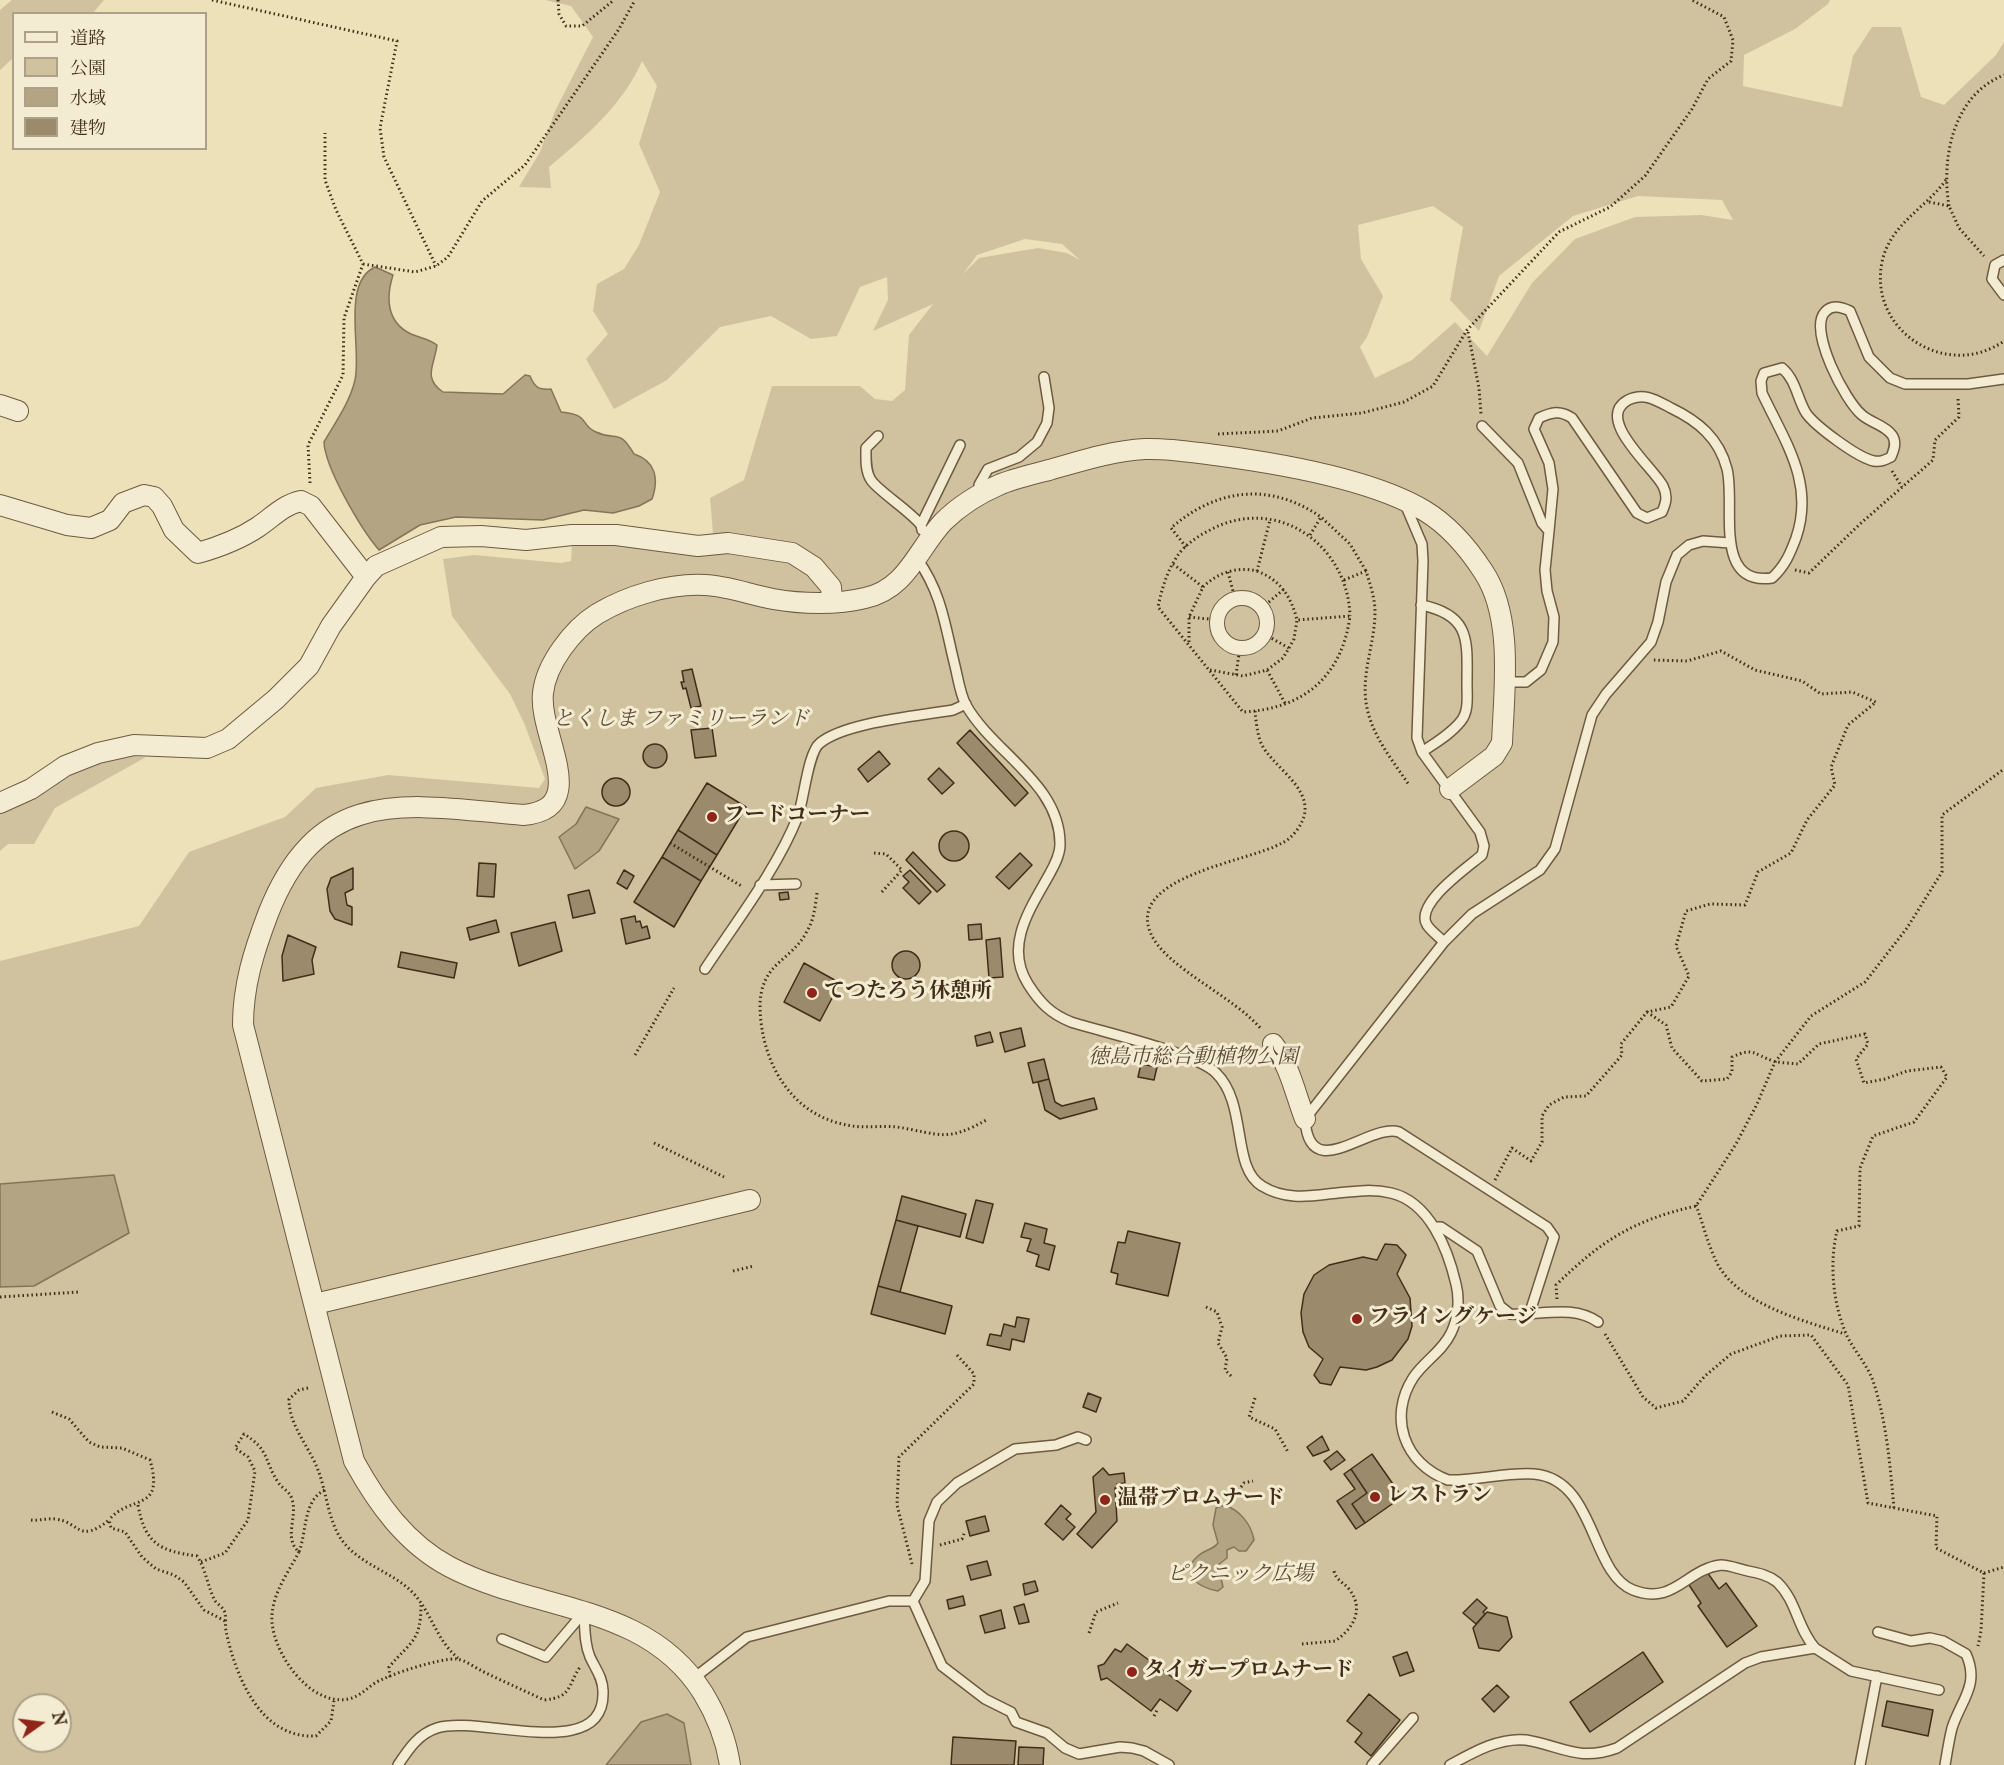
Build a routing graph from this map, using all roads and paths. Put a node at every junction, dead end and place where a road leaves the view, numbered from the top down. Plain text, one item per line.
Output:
1 (212, 0) edge
2 (558, 0) edge
3 (614, 0) edge
4 (635, 0) edge
5 (1692, 0) edge
6 (2004, 75) edge
7 (325, 133) dead end
8 (1946, 180) junction
9 (1927, 203) junction
10 (1949, 206) junction
11 (2004, 260) edge
12 (363, 264) junction
13 (1995, 265) junction
14 (436, 266) junction
15 (2004, 296) edge
16 (1467, 330) junction
17 (2004, 341) edge
18 (1044, 376) dead end
19 (2004, 380) edge
20 (1958, 384) junction
21 (1482, 426) joint
22 (1209, 435) dead end
23 (878, 436) dead end
24 (960, 445) dead end
25 (1884, 460) junction
26 (1902, 487) junction
27 (979, 494) junction
28 (1404, 501) junction
29 (0, 505) edge
30 (311, 506) junction
31 (1321, 517) junction
32 (1270, 520) junction
33 (921, 525) junction
34 (1549, 531) junction
35 (1310, 535) junction
36 (1730, 543) junction
37 (1186, 547) junction
38 (922, 552) junction
39 (1173, 564) junction
40 (1783, 568) junction
41 (1257, 571) junction
42 (1366, 571) junction
43 (1228, 572) junction
44 (366, 577) junction
45 (1344, 580) junction
46 (1203, 587) junction
47 (1284, 589) junction
48 (1235, 599) junction
49 (832, 601) junction
50 (1421, 605) junction
51 (1262, 608) junction
52 (1350, 616) junction
53 (1189, 617) junction
54 (1218, 620) junction
55 (1297, 620) junction
56 (1264, 634) junction
57 (1190, 645) junction
58 (1240, 647) junction
59 (1289, 648) junction
60 (1636, 660) junction
61 (1209, 669) junction
62 (1267, 670) junction
63 (1236, 675) junction
64 (1504, 682) junction
65 (966, 704) junction
66 (1286, 705) junction
67 (1255, 711) junction
68 (1422, 752) junction
69 (2004, 769) edge
70 (1410, 785) dead end
71 (1450, 789) junction
72 (0, 803) edge
73 (670, 843) dead end
74 (874, 853) dead end
75 (796, 884) dead end
76 (758, 889) junction
77 (817, 893) dead end
78 (880, 894) dead end
79 (1444, 942) junction
80 (705, 969) dead end
81 (674, 988) dead end
82 (1647, 1012) junction
83 (1273, 1044) joint
84 (635, 1055) dead end
85 (1775, 1062) junction
86 (988, 1119) dead end
87 (1305, 1119) junction
88 (654, 1143) dead end
89 (724, 1176) dead end
90 (1490, 1189) junction
91 (750, 1200) dead end
92 (1696, 1205) junction
93 (1434, 1227) junction
94 (754, 1266) dead end
95 (733, 1271) dead end
96 (79, 1292) dead end
97 (0, 1297) edge
98 (315, 1304) junction
99 (1206, 1307) dead end
100 (1558, 1312) junction
101 (1529, 1315) junction
102 (1598, 1322) joint
103 (1846, 1334) junction
104 (957, 1355) dead end
105 (1232, 1377) dead end
106 (308, 1388) dead end
107 (1255, 1398) dead end
108 (52, 1412) dead end
109 (1086, 1440) dead end
110 (1288, 1452) dead end
111 (1253, 1481) dead end
112 (325, 1490) junction
113 (1233, 1498) dead end
114 (138, 1504) junction
115 (1894, 1508) junction
116 (31, 1520) dead end
117 (109, 1520) junction
118 (965, 1531) dead end
119 (925, 1550) junction
120 (299, 1552) junction
121 (201, 1562) junction
122 (2004, 1567) edge
123 (1334, 1571) dead end
124 (1984, 1573) junction
125 (916, 1596) junction
126 (422, 1603) junction
127 (1118, 1603) dead end
128 (584, 1612) junction
129 (225, 1621) junction
130 (1878, 1632) dead end
131 (1089, 1633) dead end
132 (502, 1639) dead end
133 (1302, 1644) dead end
134 (1815, 1648) junction
135 (590, 1658) junction
136 (459, 1659) junction
137 (1972, 1671) junction
138 (1877, 1676) junction
139 (390, 1677) junction
140 (694, 1678) junction
141 (1939, 1690) dead end
142 (334, 1700) junction
143 (1157, 1710) dead end
144 (1154, 1716) dead end
145 (1413, 1718) dead end
146 (398, 1765) edge
147 (730, 1765) edge
148 (1168, 1765) edge
149 (1372, 1765) edge
150 (1450, 1765) edge
151 (1860, 1765) edge
152 (1945, 1765) edge

1 - 14 path
2 - 3 path
4 - 14 path
5 - 16 path
6 - 8 path
7 - 12 path
8 - 9 path
8 - 10 path
9 - 10 path
9 - 17 path
10 - 13 path
11 - 13 lane
12 - 14 path
12 - 30 path
13 - 15 lane
16 - 21 path
16 - 22 path
18 - 27 lane
19 - 20 lane
20 - 25 lane
20 - 26 path
21 - 34 lane
23 - 33 lane
24 - 33 lane
25 - 26 path
25 - 40 lane
26 - 40 path
27 - 28 street
27 - 38 street
28 - 50 lane
28 - 64 street
29 - 30 street
30 - 44 street
31 - 35 path
31 - 37 path
31 - 42 path
32 - 35 path
32 - 37 path
32 - 41 path
33 - 38 lane
34 - 36 lane
34 - 64 lane
35 - 45 path
36 - 40 lane
36 - 60 lane
37 - 39 path
38 - 49 street
38 - 65 lane
39 - 46 path
39 - 57 path
41 - 43 path
41 - 47 path
42 - 45 path
42 - 70 path
43 - 46 path
43 - 48 path
44 - 49 street
44 - 72 street
45 - 52 path
46 - 53 path
47 - 51 path
47 - 55 path
48 - 51 street
48 - 54 street
49 - 98 street
50 - 68 lane
50 - 68 lane
51 - 56 street
52 - 55 path
52 - 66 path
53 - 54 path
53 - 57 path
54 - 58 street
55 - 59 path
56 - 58 street
56 - 59 path
57 - 61 path
58 - 63 path
59 - 62 path
60 - 79 lane
60 - 82 path
61 - 63 path
61 - 67 path
62 - 63 path
62 - 66 path
64 - 71 street
65 - 76 lane
65 - 93 lane
66 - 67 path
67 - 83 path
68 - 71 lane
69 - 85 path
71 - 79 lane
73 - 76 path
74 - 78 path
75 - 76 lane
76 - 80 lane
77 - 86 path
79 - 87 lane
81 - 84 path
82 - 85 path
82 - 90 path
83 - 87 street
85 - 92 path
85 - 103 path
87 - 90 lane
88 - 89 path
90 - 101 lane
91 - 98 street
92 - 100 path
92 - 103 path
93 - 101 lane
93 - 134 lane
94 - 95 path
96 - 97 path
98 - 128 street
99 - 105 path
100 - 101 lane
100 - 102 lane
102 - 115 path
103 - 115 path
104 - 125 path
106 - 112 path
107 - 110 path
108 - 114 path
109 - 119 lane
111 - 113 path
112 - 120 path
112 - 126 path
114 - 117 path
114 - 121 path
115 - 124 path
116 - 117 path
117 - 129 path
118 - 119 path
119 - 125 lane
120 - 121 path
120 - 142 path
121 - 129 path
122 - 124 path
123 - 133 path
124 - 137 path
125 - 140 lane
125 - 148 lane
126 - 136 path
126 - 139 path
127 - 131 path
128 - 132 lane
128 - 135 lane
128 - 140 street
129 - 142 path
130 - 137 lane
134 - 138 lane
134 - 150 lane
135 - 136 path
135 - 146 lane
136 - 139 path
137 - 152 lane
138 - 141 lane
138 - 151 lane
139 - 142 path
140 - 147 street
143 - 144 path
145 - 149 lane

